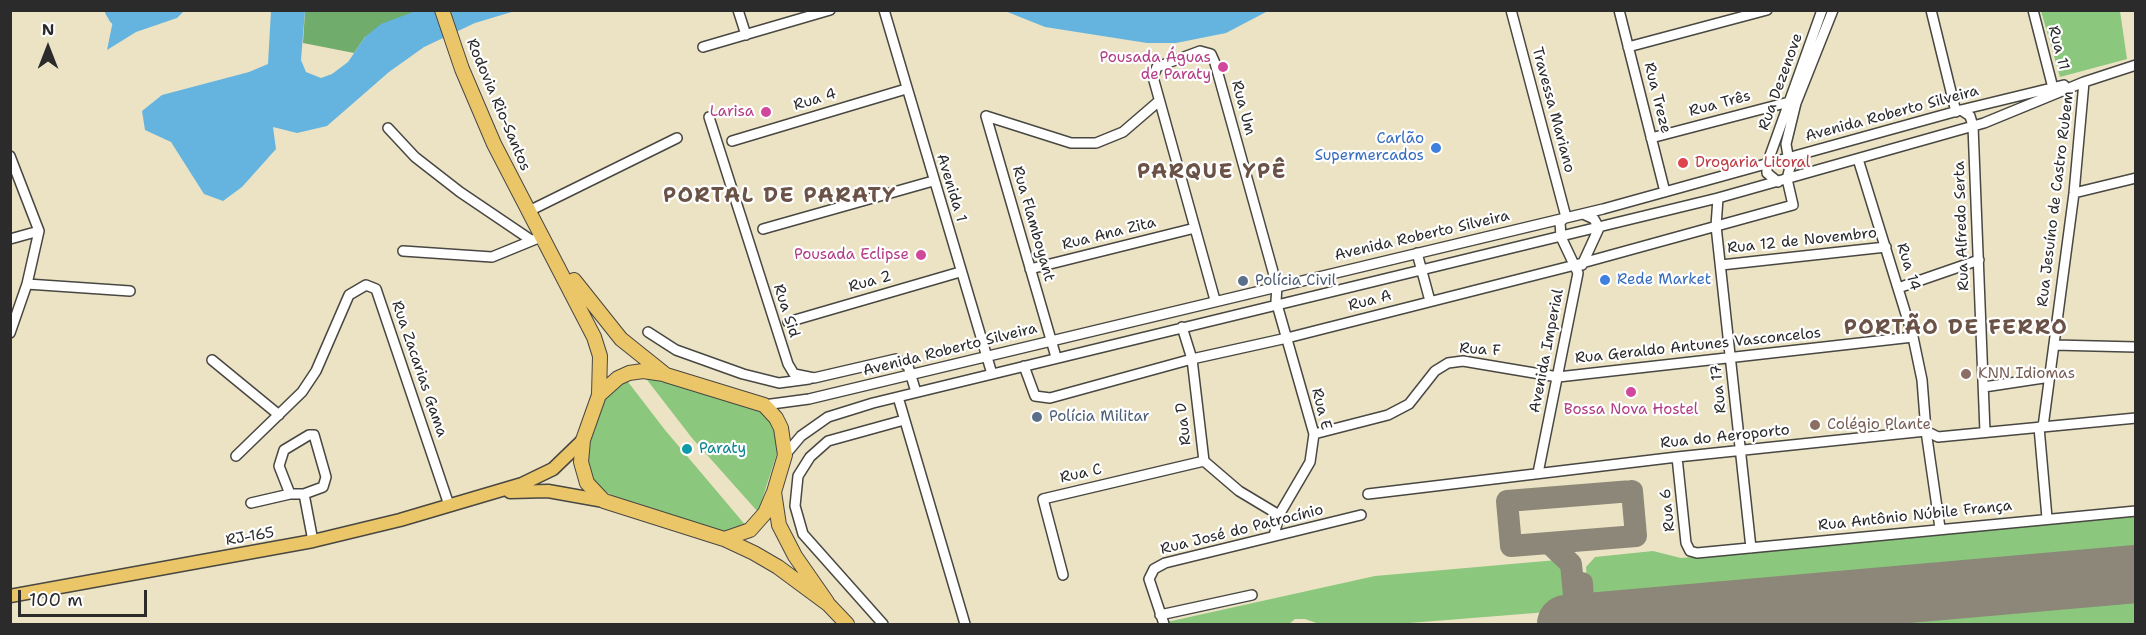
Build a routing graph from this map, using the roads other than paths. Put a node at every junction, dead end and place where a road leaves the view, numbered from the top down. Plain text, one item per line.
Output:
1 (442, 10) edge
2 (738, 10) edge
3 (830, 10) edge
4 (884, 10) edge
5 (1511, 10) edge
6 (1618, 10) edge
7 (1767, 10) edge
8 (1822, 10) edge
9 (1833, 10) edge
10 (1931, 10) edge
11 (2033, 10) edge
12 (746, 35) junction
13 (703, 47) dead end
14 (1628, 47) junction
15 (2136, 65) edge
16 (2084, 82) junction
17 (906, 89) junction
18 (2054, 91) junction
19 (1159, 101) junction
20 (1793, 102) junction
21 (1979, 106) junction
22 (1959, 111) junction
23 (709, 117) dead end
24 (1987, 122) junction
25 (1973, 126) junction
26 (388, 128) dead end
27 (677, 138) dead end
28 (1651, 138) junction
29 (732, 141) dead end
30 (10, 156) edge
31 (1787, 159) junction
32 (1858, 159) junction
33 (1767, 164) junction
34 (2136, 178) edge
35 (933, 181) junction
36 (1782, 181) junction
37 (1665, 192) junction
38 (2074, 194) junction
39 (1718, 198) junction
40 (529, 211) junction
41 (1582, 214) junction
42 (1566, 218) junction
43 (1716, 226) junction
44 (1195, 228) junction
45 (1599, 228) junction
46 (763, 229) dead end
47 (39, 231) junction
48 (1561, 237) junction
49 (10, 240) edge
50 (540, 240) junction
51 (1886, 247) junction
52 (403, 251) dead end
53 (1417, 253) junction
54 (1979, 260) junction
55 (1721, 265) junction
56 (1579, 267) junction
57 (1030, 269) junction
58 (1422, 270) junction
59 (960, 272) junction
60 (1295, 282) junction
61 (27, 284) junction
62 (1277, 286) junction
63 (1898, 288) junction
64 (130, 291) dead end
65 (1215, 300) junction
66 (1302, 300) junction
67 (1430, 301) junction
68 (1279, 305) junction
69 (788, 322) dead end
70 (1182, 327) junction
71 (648, 332) dead end
72 (10, 333) edge
73 (1287, 338) junction
74 (1913, 338) junction
75 (1051, 340) junction
76 (2054, 345) junction
77 (2136, 347) edge
78 (986, 356) junction
79 (1731, 356) junction
80 (1056, 357) junction
81 (1192, 359) junction
82 (212, 360) dead end
83 (1024, 366) junction
84 (992, 374) junction
85 (666, 375) junction
86 (910, 375) junction
87 (1558, 377) junction
88 (2050, 377) junction
89 (814, 378) junction
90 (1984, 387) junction
91 (916, 392) junction
92 (600, 395) junction
93 (898, 397) junction
94 (764, 405) junction
95 (279, 415) junction
96 (2136, 418) edge
97 (904, 420) junction
98 (2041, 427) junction
99 (1926, 431) junction
100 (1985, 432) junction
101 (1314, 434) junction
102 (583, 440) junction
103 (1741, 451) junction
104 (785, 455) junction
105 (236, 456) dead end
106 (1677, 457) junction
107 (1204, 461) junction
108 (1538, 473) junction
109 (774, 492) junction
110 (491, 493) junction
111 (290, 494) junction
112 (304, 494) junction
113 (1368, 494) dead end
114 (604, 501) junction
115 (251, 503) dead end
116 (449, 505) junction
117 (2136, 511) edge
118 (1279, 515) junction
119 (1361, 516) dead end
120 (2047, 518) junction
121 (1940, 528) junction
122 (1274, 536) junction
123 (724, 539) junction
124 (313, 541) junction
125 (1751, 548) junction
126 (1697, 553) joint
127 (1063, 575) dead end
128 (1252, 595) dead end
129 (10, 596) edge
130 (828, 604) junction
131 (1160, 615) junction
132 (847, 624) edge
133 (883, 624) edge
134 (965, 624) edge
135 (1164, 624) edge

1 - 40 highway, Rodovia Rio-Santos
2 - 12 street
3 - 12 street
4 - 17 street, Avenida 1
5 - 42 street, Travessa Mariano
6 - 14 street, Rua Treze
7 - 14 street
8 - 20 street, Rua Dezenove
9 - 20 street, Rua Dezenove
10 - 22 street
11 - 18 street, Rua 11
12 - 13 street
14 - 28 street, Rua Treze
15 - 16 street, Avenida Roberto Silveira
16 - 18 street, Avenida Roberto Silveira
16 - 38 street, Rua Jesuíno de Castro Rubem
17 - 29 street, Rua 4
17 - 35 street, Avenida 1
18 - 21 street, Avenida Roberto Silveira
18 - 24 street, Avenida Roberto Silveira
19 - 44 street
19 - 57 street, Rua Flamboyant
19 - 62 street, Rua Um
20 - 28 street, Rua Três
20 - 31 street, Rua Dezenove
20 - 33 street, Rua Dezenove
21 - 22 street, Avenida Roberto Silveira
21 - 24 street
22 - 25 street
22 - 31 street, Avenida Roberto Silveira
23 - 89 street, Rua Sid
24 - 25 street, Avenida Roberto Silveira
25 - 32 street, Avenida Roberto Silveira
25 - 54 street, Rua Alfredo Serta
26 - 50 street
27 - 40 street
28 - 37 street, Rua Treze
30 - 47 street
31 - 33 street, Avenida Roberto Silveira
31 - 36 street, Rua Dezenove
32 - 36 street, Avenida Roberto Silveira
32 - 51 street, Rua 14
33 - 36 street
33 - 37 street, Avenida Roberto Silveira
34 - 38 street
35 - 46 street
35 - 59 street, Avenida 1
36 - 39 street, Avenida Roberto Silveira
36 - 43 street, Rua A
37 - 41 street, Avenida Roberto Silveira
38 - 76 street, Rua Jesuíno de Castro Rubem
39 - 43 street
39 - 45 street, Avenida Roberto Silveira
40 - 50 highway, Rodovia Rio-Santos
41 - 42 street, Avenida Roberto Silveira
41 - 45 street
42 - 48 street
42 - 53 street, Avenida Roberto Silveira
43 - 55 street, Rua 17
43 - 56 street, Rua A
44 - 57 street, Rua Ana Zita
44 - 65 street
45 - 48 street, Avenida Roberto Silveira
45 - 56 street, Avenida Imperial
47 - 49 street
47 - 61 street
48 - 56 street
48 - 58 street, Avenida Roberto Silveira
50 - 52 street
50 - 85 highway
50 - 92 highway
51 - 55 street, Rua 12 de Novembro
51 - 63 street, Rua 14
53 - 58 street
53 - 60 street, Avenida Roberto Silveira
54 - 63 street
54 - 90 street, Rua Alfredo Serta
55 - 79 street, Rua 17
56 - 67 street, Rua A
56 - 87 street, Avenida Imperial
57 - 75 street, Rua Flamboyant
58 - 66 street, Avenida Roberto Silveira
58 - 67 street
59 - 69 street, Rua 2
59 - 78 street, Avenida 1
60 - 62 street, Avenida Roberto Silveira
60 - 66 street
61 - 64 street
61 - 72 street
62 - 65 street, Avenida Roberto Silveira
62 - 68 street, Rua E
63 - 74 street, Rua 14
65 - 75 street, Avenida Roberto Silveira
66 - 68 street, Avenida Roberto Silveira
67 - 73 street, Rua A
68 - 70 street, Avenida Roberto Silveira
68 - 73 street, Rua E
70 - 80 street, Avenida Roberto Silveira
70 - 81 street, Rua D
71 - 89 street
73 - 81 street, Rua A
73 - 101 street, Rua E
74 - 79 street, Rua Geraldo Antunes Vasconcelos
74 - 99 street, Rua 14
75 - 78 street, Avenida Roberto Silveira
75 - 80 street, Rua Flamboyant
76 - 77 street
76 - 88 street, Rua Jesuíno de Castro Rubem
78 - 84 street, Avenida 1
78 - 86 street, Avenida Roberto Silveira
79 - 87 street, Rua Geraldo Antunes Vasconcelos
79 - 103 street, Rua 17
80 - 83 street, Avenida Roberto Silveira
81 - 83 street, Rua A
81 - 107 street, Rua D
82 - 95 street
83 - 84 street, Avenida Roberto Silveira
84 - 91 street, Avenida Roberto Silveira
85 - 92 highway
85 - 94 highway
86 - 89 street
86 - 91 street
86 - 94 street, Avenida Roberto Silveira
87 - 101 street, Rua F
87 - 108 street, Avenida Imperial
88 - 90 street
88 - 98 street, Rua Jesuíno de Castro Rubem
90 - 100 street, Rua Alfredo Serta
91 - 93 street, Avenida Roberto Silveira
92 - 102 highway
93 - 97 street
93 - 104 street, Avenida Roberto Silveira
94 - 104 highway
95 - 105 street, Rua Zacarias Gama
95 - 116 street, Rua Zacarias Gama
96 - 98 street, Rua do Aeroporto
97 - 133 street
97 - 134 street
98 - 100 street, Rua do Aeroporto
98 - 120 street, Rua Jesuíno de Castro Rubem
99 - 100 street, Rua do Aeroporto
99 - 103 street, Rua do Aeroporto
99 - 121 street, Rua 14
101 - 118 street, Rua E
102 - 110 main road, RJ-165
102 - 114 highway
103 - 106 street, Rua do Aeroporto
103 - 125 street, Rua 17
104 - 109 highway
106 - 108 street, Rua do Aeroporto
106 - 126 street, Rua 6
107 - 118 street, Rua D
107 - 127 street, Rua C
108 - 113 street, Rua do Aeroporto
109 - 123 highway
109 - 130 highway
110 - 114 main road, RJ-165
110 - 116 main road, RJ-165 / RJ-165
111 - 112 street
111 - 112 street
111 - 115 street
112 - 124 street
114 - 123 highway
116 - 124 main road, RJ-165 / RJ-165
117 - 120 street, Rua Antônio Núbile França
118 - 122 street, Rua E
119 - 122 street, Rua José do Patrocínio
120 - 121 street, Rua Antônio Núbile França
121 - 125 street, Rua Antônio Núbile França
122 - 131 street, Rua José do Patrocínio
123 - 130 highway
124 - 129 main road, RJ-165 / RJ-165
125 - 126 street, Rua Antônio Núbile França
128 - 131 street
130 - 132 highway
131 - 135 street, Rua José do Patrocínio

